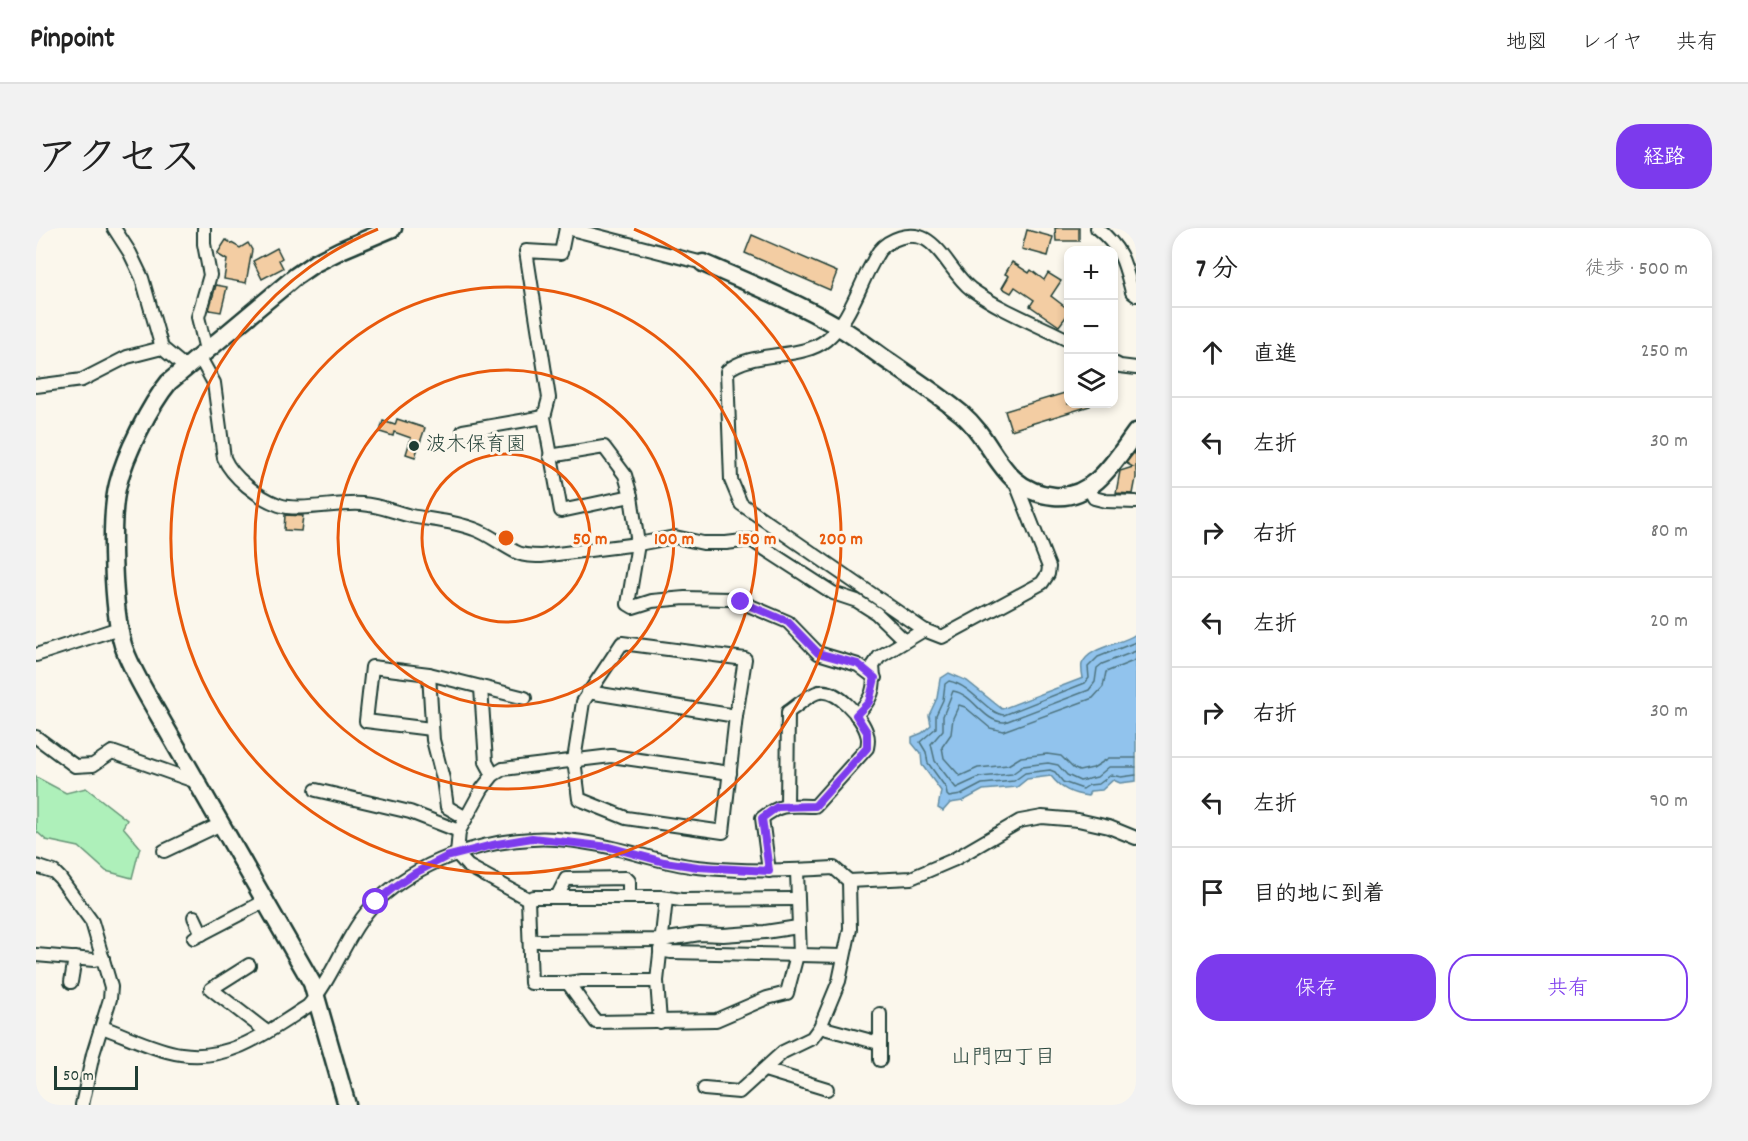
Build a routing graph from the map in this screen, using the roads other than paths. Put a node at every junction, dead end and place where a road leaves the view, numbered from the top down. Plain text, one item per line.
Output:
1 (114, 228) edge
2 (204, 228) edge
3 (393, 228) edge
4 (567, 228) edge
5 (1097, 228) edge
6 (703, 262) joint
7 (1136, 295) edge
8 (840, 328) junction
9 (1064, 338) edge
10 (162, 348) junction
11 (203, 353) junction
12 (1118, 365) edge
13 (185, 368) junction
14 (1136, 368) edge
15 (36, 386) edge
16 (544, 417) junction
17 (463, 431) dead end
18 (1136, 432) edge
19 (550, 456) junction
20 (1015, 481) junction
21 (1088, 488) junction
22 (631, 496) junction
23 (1136, 502) edge
24 (638, 544) junction
25 (119, 628) junction
26 (924, 630) junction
27 (905, 641) junction
28 (36, 655) edge
29 (429, 674) junction
30 (875, 678) junction
31 (481, 688) junction
32 (588, 692) junction
33 (525, 698) dead end
34 (856, 715) junction
35 (736, 716) junction
36 (431, 729) junction
37 (36, 737) edge
38 (574, 760) junction
39 (730, 773) junction
40 (493, 775) junction
41 (196, 782) junction
42 (316, 790) dead end
43 (787, 806) junction
44 (466, 818) junction
45 (221, 824) junction
46 (459, 831) junction
47 (1136, 838) edge
48 (165, 851) dead end
49 (456, 854) junction
50 (36, 866) edge
51 (769, 871) junction
52 (797, 871) junction
53 (849, 881) junction
54 (557, 897) junction
55 (629, 897) junction
56 (528, 898) junction
57 (666, 899) junction
58 (797, 899) junction
59 (265, 901) junction
60 (194, 916) dead end
61 (798, 927) junction
62 (531, 941) junction
63 (660, 945) junction
64 (36, 955) edge
65 (799, 955) junction
66 (844, 956) junction
67 (75, 958) junction
68 (103, 958) junction
69 (249, 965) dead end
70 (657, 981) junction
71 (71, 982) dead end
72 (568, 983) junction
73 (317, 996) junction
74 (880, 1014) dead end
75 (660, 1022) junction
76 (102, 1027) junction
77 (820, 1028) junction
78 (267, 1032) junction
79 (879, 1043) junction
80 (880, 1060) dead end
81 (765, 1070) junction
82 (704, 1089) dead end
83 (827, 1089) dead end
84 (82, 1105) edge
85 (347, 1105) edge

1 - 10 street
2 - 11 street
3 - 11 street
4 - 6 street
4 - 16 street
5 - 7 street
6 - 8 street
8 - 9 street
8 - 20 street
8 - 26 street
10 - 13 street
10 - 15 street
11 - 13 street
11 - 24 street
12 - 14 street
13 - 25 street
16 - 17 street
16 - 19 street
18 - 21 street
19 - 22 street
19 - 22 street
20 - 21 street
20 - 26 street
21 - 23 street
22 - 24 street
24 - 27 street
24 - 30 street
25 - 28 street
25 - 41 street
26 - 27 street
27 - 30 street
29 - 31 street
29 - 36 street
29 - 36 street
30 - 34 street
31 - 33 street
31 - 40 street
32 - 35 street
32 - 35 street
32 - 38 street
34 - 43 street
34 - 43 street
35 - 39 street
36 - 44 street
37 - 41 street
38 - 39 street
38 - 39 street
38 - 40 street
40 - 44 street
41 - 45 street
42 - 46 street
43 - 51 street
44 - 46 street
45 - 48 street
45 - 59 street
46 - 49 street
47 - 53 street
49 - 51 street
49 - 56 street
49 - 73 street
50 - 68 street
51 - 52 street
52 - 53 street
52 - 58 street
53 - 66 street
54 - 55 street
54 - 55 street
54 - 56 street
55 - 57 street
56 - 62 street
57 - 58 street
57 - 63 street
58 - 61 street
59 - 60 street
59 - 73 street
61 - 63 street
61 - 65 street
62 - 63 street
62 - 72 street
63 - 65 street
63 - 70 street
64 - 67 street
65 - 66 street
65 - 75 street
66 - 77 street
67 - 68 street
67 - 71 street
68 - 76 street
69 - 78 street
70 - 72 street
70 - 75 street
72 - 75 street
73 - 78 street
73 - 85 street
74 - 79 street
76 - 78 street
76 - 84 street
77 - 79 street
77 - 81 street
79 - 80 street
81 - 82 street
81 - 83 street

